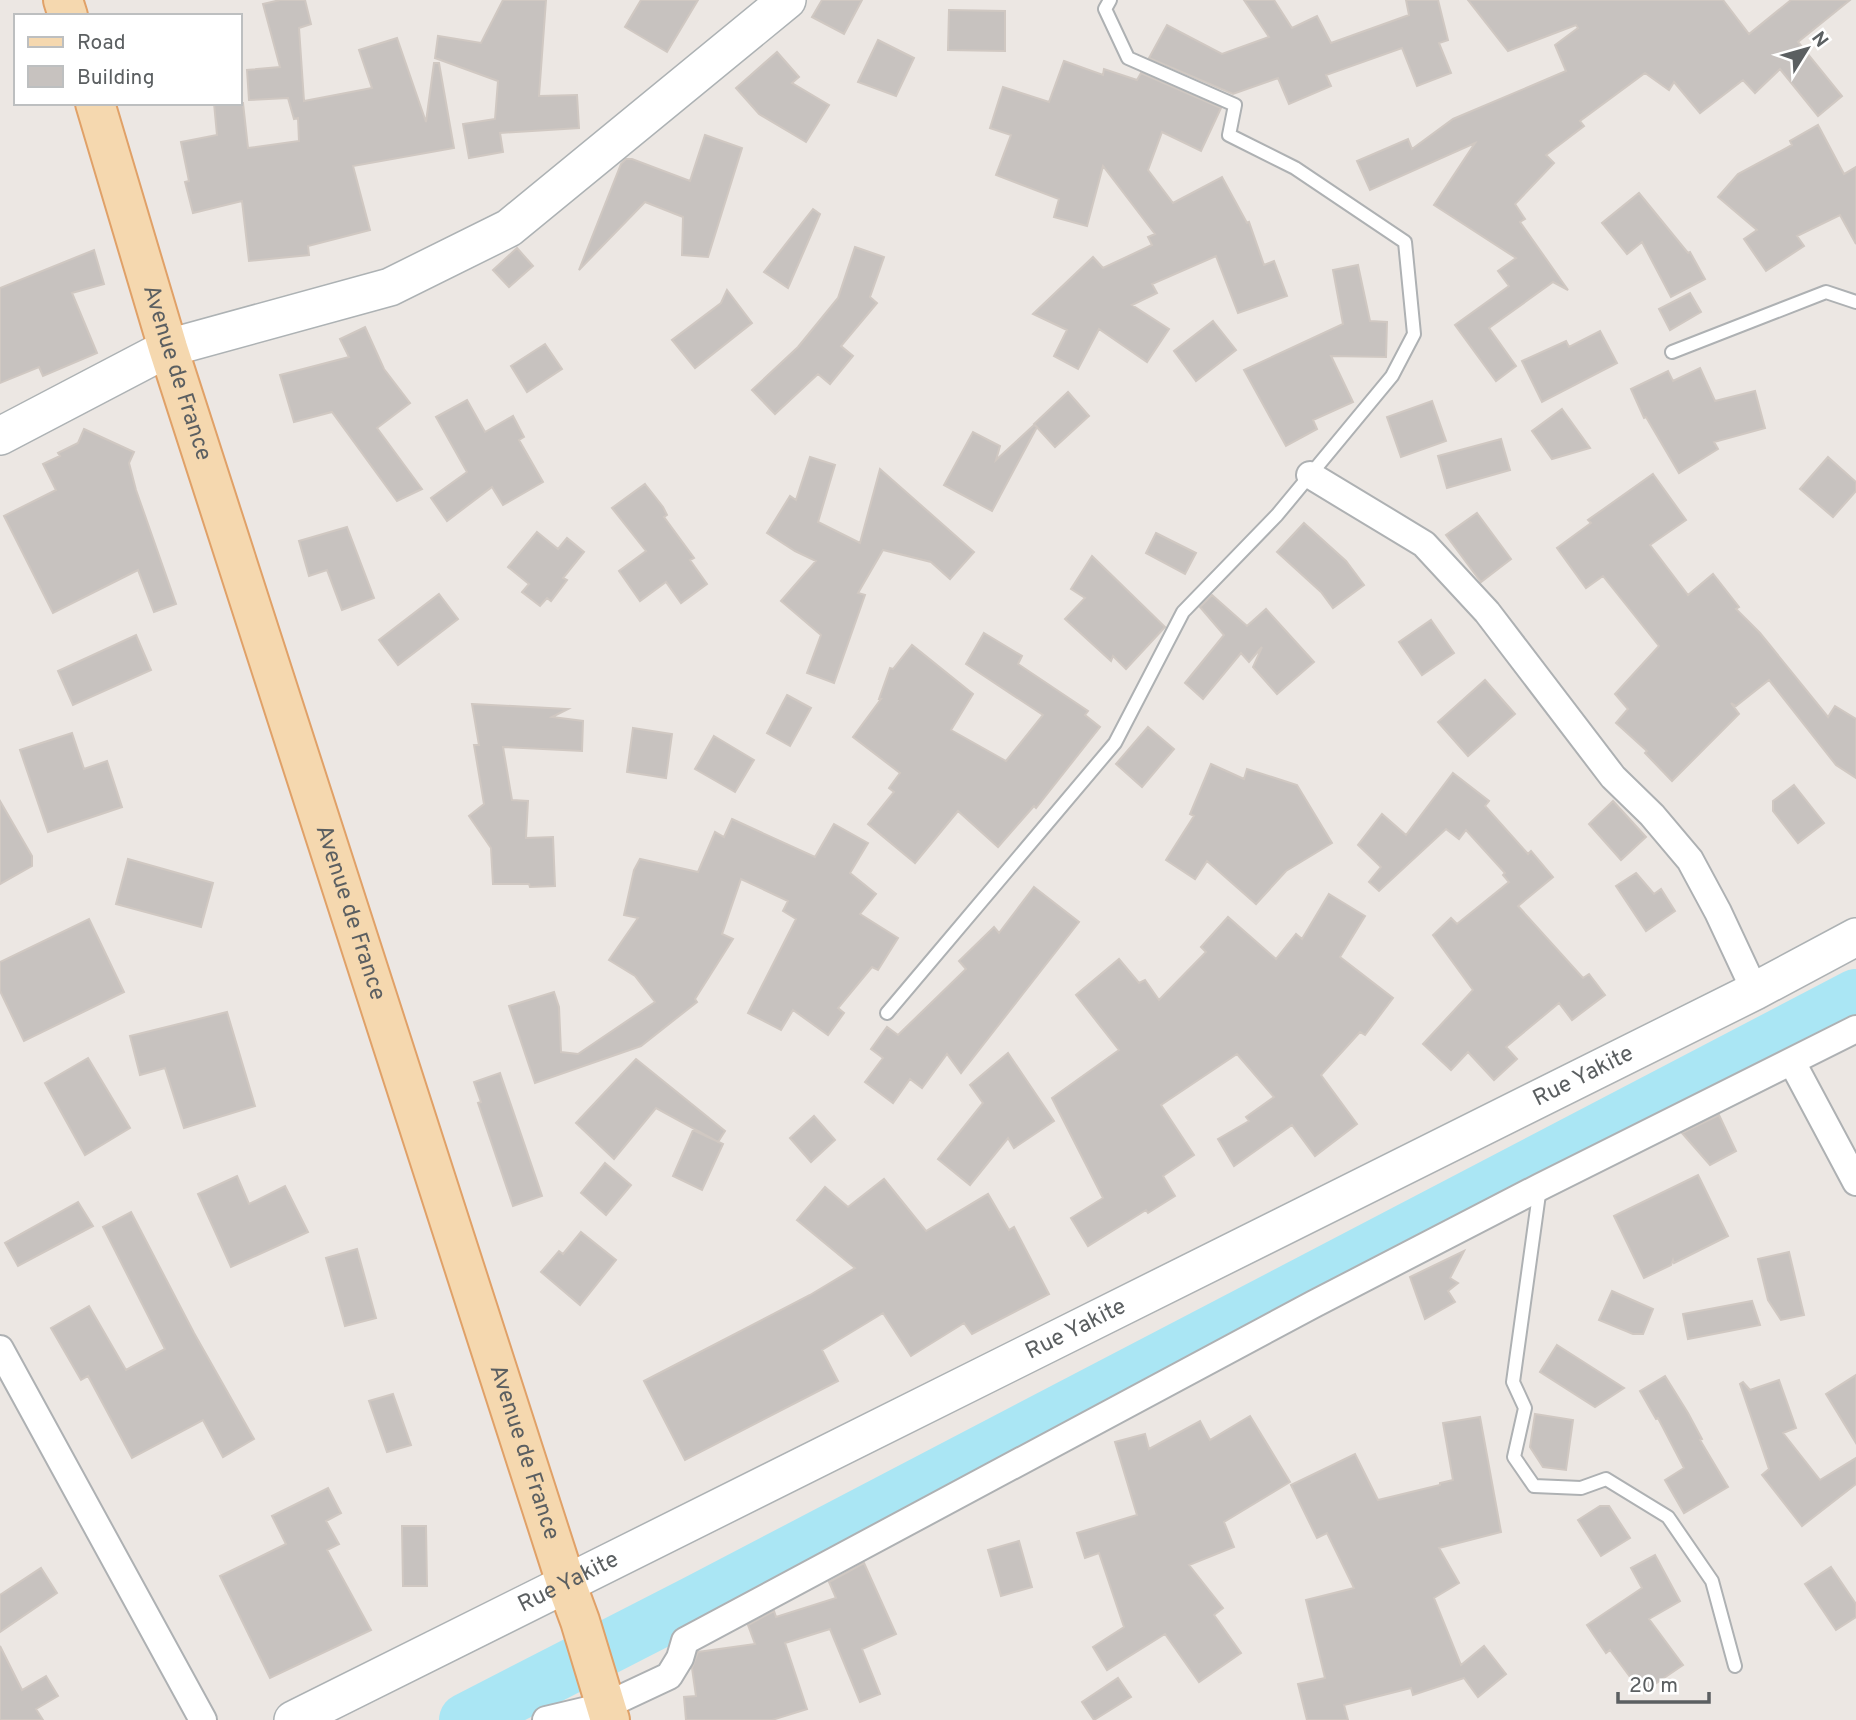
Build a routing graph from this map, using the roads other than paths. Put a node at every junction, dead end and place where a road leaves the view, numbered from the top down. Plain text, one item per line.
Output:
1 (787, 0) edge
2 (1110, 0) edge
3 (96, 105) edge
4 (1856, 302) edge
5 (169, 348) junction
6 (1672, 352) dead end
7 (0, 436) edge
8 (1310, 475) junction
9 (1856, 937) edge
10 (1755, 991) junction
11 (887, 1013) dead end
12 (1856, 1029) edge
13 (1792, 1062) junction
14 (1856, 1182) edge
15 (1540, 1187) junction
16 (0, 1349) edge
17 (566, 1583) junction
18 (1735, 1666) dead end
19 (605, 1704) edge
20 (203, 1720) edge
21 (293, 1720) edge
22 (546, 1720) edge

1 - 5 main road
2 - 8 lane
3 - 5 main road, Avenue de France
4 - 6 lane
5 - 7 main road
5 - 17 main road, Avenue de France
8 - 10 street
8 - 11 lane
9 - 10 main road, Rue Yakite
10 - 17 main road, Rue Yakite
12 - 13 street
13 - 14 street
13 - 15 street
15 - 18 lane
15 - 19 street
16 - 20 street
17 - 19 main road, Avenue de France
17 - 21 main road, Rue Yakite
19 - 22 street

